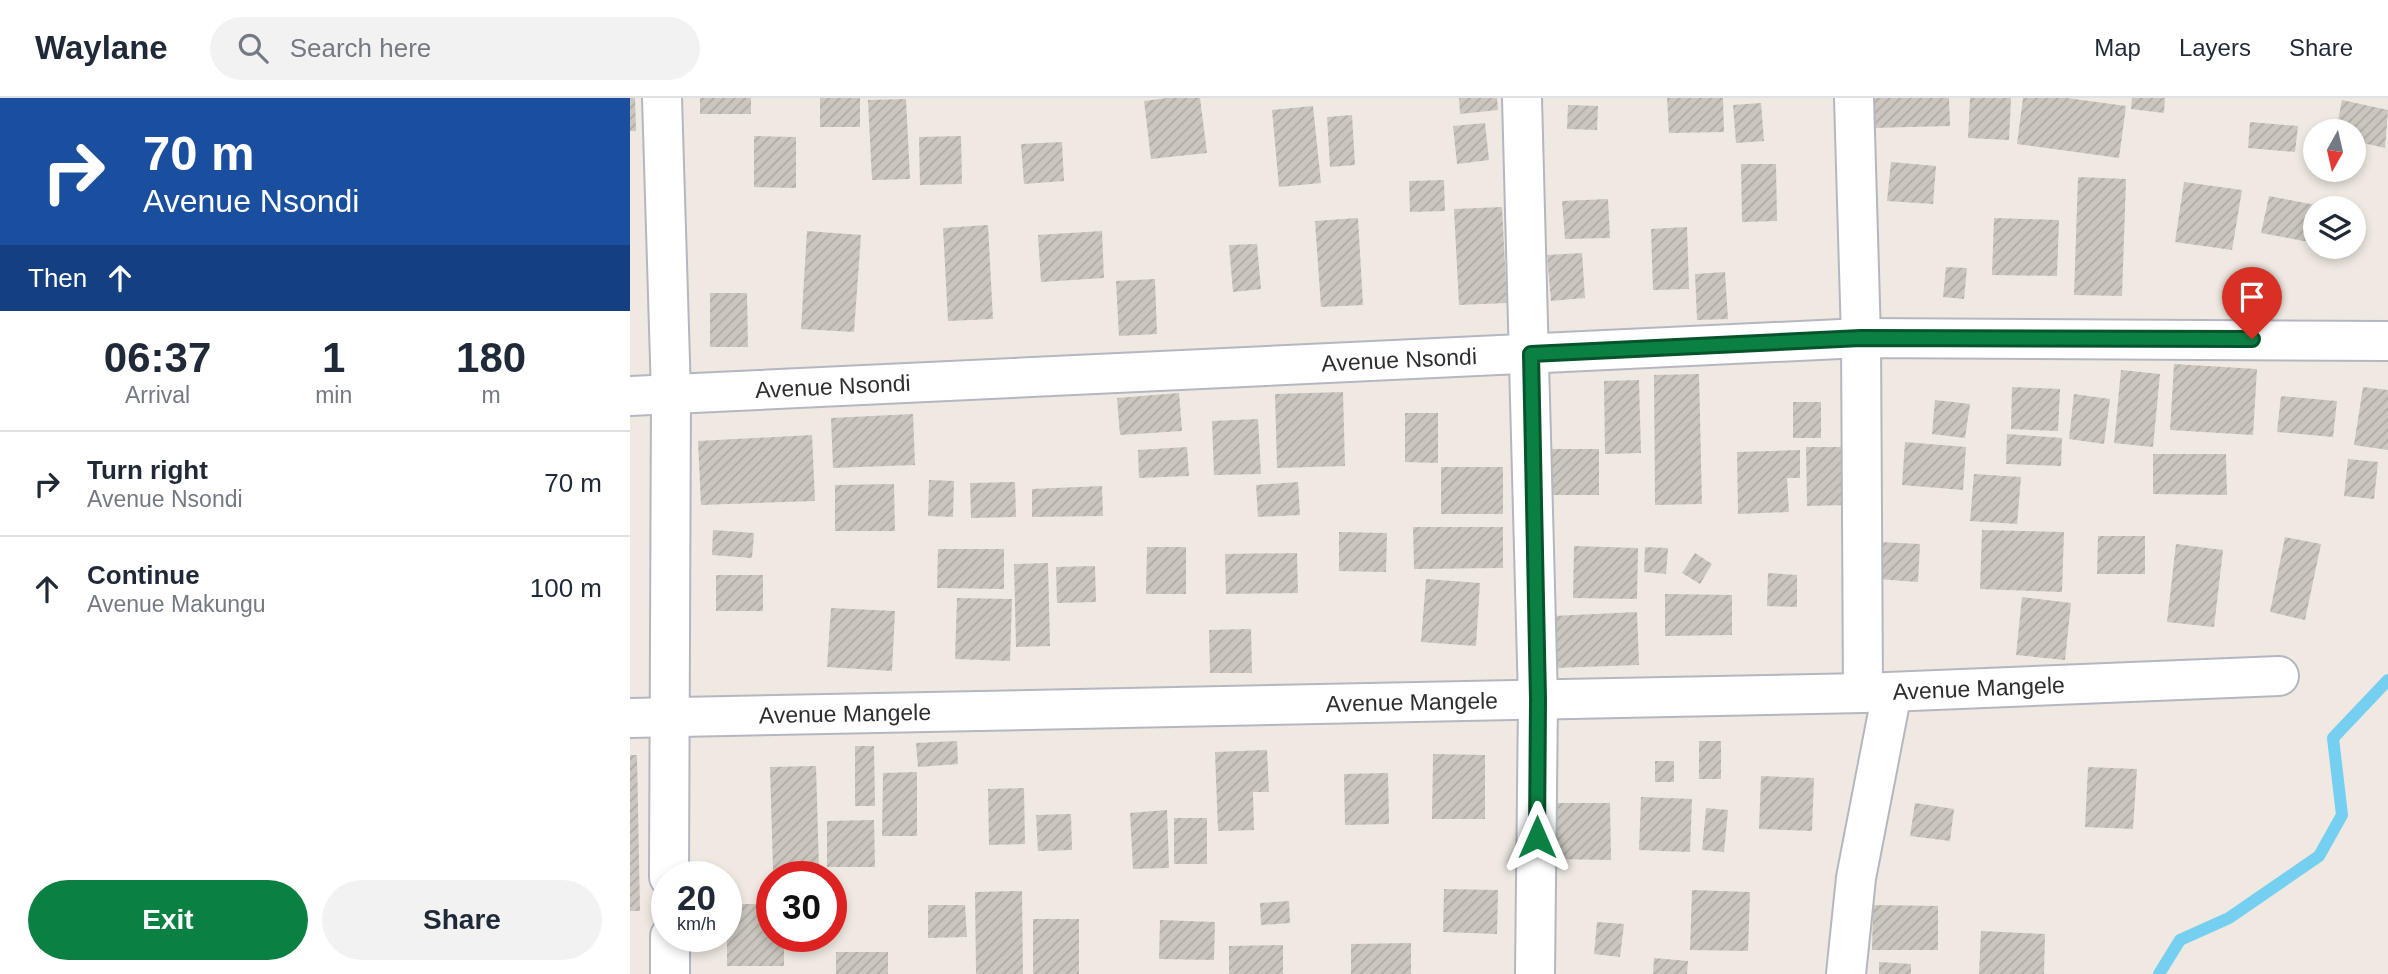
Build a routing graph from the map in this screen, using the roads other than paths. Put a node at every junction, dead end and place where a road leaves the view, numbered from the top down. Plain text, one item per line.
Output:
1 (662, 98) edge
2 (1522, 98) edge
3 (1854, 98) edge
4 (1861, 338) junction
5 (2388, 341) edge
6 (1531, 354) junction
7 (671, 394) junction
8 (630, 396) edge
9 (2279, 676) dead end
10 (1877, 693) junction
11 (1538, 699) junction
12 (668, 716) junction
13 (630, 718) edge
14 (669, 861) edge
15 (670, 952) edge
16 (670, 974) edge
17 (1535, 974) edge
18 (1846, 974) edge

1 - 7 street
2 - 6 street
3 - 4 street
4 - 5 street, Avenue Nsondi
4 - 6 street, Avenue Nsondi
4 - 10 street
6 - 7 street, Avenue Nsondi
6 - 11 street
7 - 8 street, Avenue Nsondi
7 - 12 street
9 - 10 street, Avenue Mangele
10 - 11 street, Avenue Mangele
10 - 18 street
11 - 12 street, Avenue Mangele
11 - 17 street
12 - 13 street, Avenue Mangele
12 - 14 street
15 - 16 street

